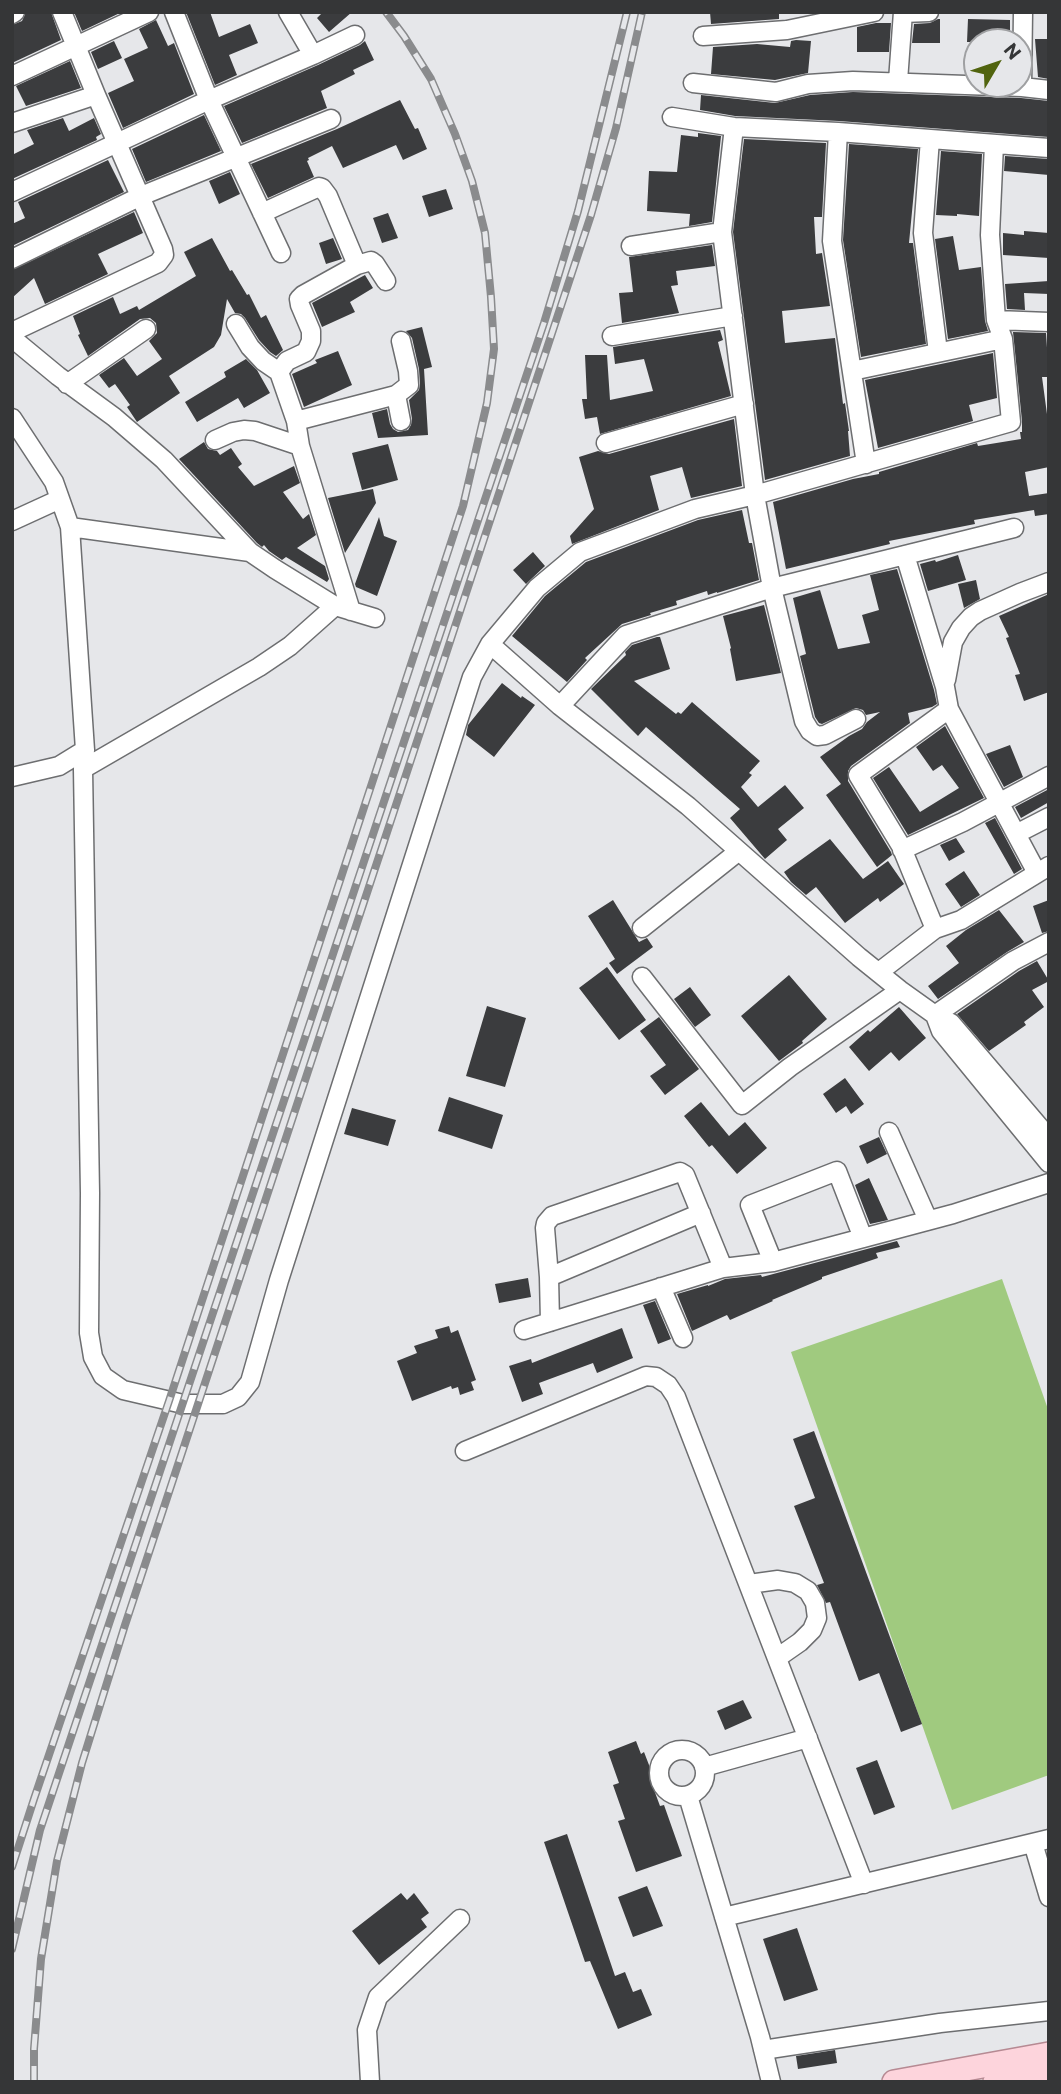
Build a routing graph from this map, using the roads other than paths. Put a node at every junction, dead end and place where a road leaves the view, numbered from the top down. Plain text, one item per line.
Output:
1 (62, 12) edge
2 (149, 12) edge
3 (174, 12) edge
4 (288, 12) edge
5 (874, 12) edge
6 (903, 12) edge
7 (929, 12) edge
8 (355, 35) dead end
9 (703, 36) dead end
10 (76, 45) junction
11 (313, 55) junction
12 (12, 76) edge
13 (898, 81) junction
14 (693, 83) dead end
15 (963, 84) edge
16 (96, 95) junction
17 (209, 100) junction
18 (672, 117) dead end
19 (331, 119) dead end
20 (12, 123) edge
21 (734, 127) junction
22 (838, 132) junction
23 (930, 139) junction
24 (118, 143) junction
25 (994, 144) junction
26 (1049, 148) edge
27 (236, 158) junction
28 (12, 192) edge
29 (141, 196) junction
30 (262, 213) junction
31 (722, 232) junction
32 (631, 246) dead end
33 (281, 253) dead end
34 (12, 259) edge
35 (357, 265) junction
36 (386, 281) dead end
37 (733, 316) junction
38 (996, 320) junction
39 (1049, 322) edge
40 (236, 324) dead end
41 (146, 329) dead end
42 (12, 332) edge
43 (612, 336) dead end
44 (12, 338) edge
45 (1003, 339) junction
46 (401, 341) dead end
47 (938, 352) junction
48 (279, 372) junction
49 (852, 372) junction
50 (67, 384) junction
51 (396, 395) junction
52 (744, 404) junction
53 (12, 418) edge
54 (296, 421) junction
55 (401, 421) dead end
56 (215, 440) dead end
57 (606, 443) dead end
58 (300, 446) junction
59 (866, 464) junction
60 (755, 495) junction
61 (60, 499) junction
62 (12, 521) edge
63 (70, 527) junction
64 (1014, 528) dead end
65 (250, 552) junction
66 (905, 555) junction
67 (1049, 582) edge
68 (772, 588) junction
69 (343, 608) junction
70 (375, 618) dead end
71 (490, 644) junction
72 (945, 687) junction
73 (560, 706) junction
74 (949, 709) junction
75 (856, 719) dead end
76 (85, 750) junction
77 (83, 769) junction
78 (1049, 776) edge
79 (12, 777) edge
80 (999, 801) junction
81 (1049, 817) edge
82 (1016, 834) junction
83 (902, 850) junction
84 (739, 851) junction
85 (1043, 869) edge
86 (642, 928) dead end
87 (935, 929) junction
88 (1049, 942) edge
89 (879, 971) junction
90 (642, 977) dead end
91 (900, 990) junction
92 (935, 1015) junction
93 (889, 1132) dead end
94 (1049, 1138) edge
95 (1049, 1163) edge
96 (1049, 1183) edge
97 (701, 1213) junction
98 (928, 1220) junction
99 (863, 1238) junction
100 (773, 1262) junction
101 (723, 1268) junction
102 (549, 1277) junction
103 (661, 1287) junction
104 (550, 1322) junction
105 (524, 1330) dead end
106 (683, 1338) dead end
107 (465, 1451) dead end
108 (749, 1584) junction
109 (777, 1658) junction
110 (808, 1738) junction
111 (704, 1767) junction
112 (688, 1796) junction
113 (1041, 1841) edge
114 (864, 1884) junction
115 (1049, 1897) edge
116 (724, 1917) junction
117 (460, 1919) dead end
118 (1049, 2011) edge
119 (764, 2050) junction
120 (1037, 2068) edge
121 (370, 2082) edge
122 (771, 2082) edge
123 (894, 2082) edge
124 (995, 2082) edge

1 - 10 street
2 - 10 street
3 - 17 street
4 - 11 street
5 - 9 street
6 - 7 street
6 - 13 street
8 - 11 street
10 - 12 street
10 - 16 street
11 - 17 street
13 - 14 street
13 - 15 street
16 - 20 street
16 - 24 street
17 - 24 street
17 - 27 street
18 - 21 street
19 - 27 street
21 - 22 street
21 - 31 street
22 - 23 street
22 - 49 street
23 - 25 street
23 - 47 street
24 - 28 street
24 - 29 street
25 - 26 street
25 - 38 street
27 - 29 street
27 - 30 street
29 - 34 street
29 - 42 street
30 - 33 street
30 - 35 street
31 - 32 street
31 - 37 street
35 - 36 street
35 - 48 street
37 - 43 street
37 - 52 street
38 - 39 street
38 - 45 street
40 - 48 street
41 - 50 street
44 - 50 street
45 - 47 street
45 - 59 street
46 - 51 street
47 - 49 street
48 - 54 street
49 - 59 street
50 - 65 street
51 - 54 street
51 - 55 street
52 - 57 street
52 - 60 street
53 - 61 street
54 - 58 street
56 - 58 street
58 - 69 street
59 - 60 street
60 - 68 street
60 - 71 street
61 - 62 street
61 - 63 street
63 - 65 street
63 - 76 street
64 - 66 street
65 - 69 street
66 - 68 street
66 - 72 street
67 - 72 street
68 - 73 street
68 - 75 street
69 - 70 street
69 - 77 street
71 - 73 street
71 - 77 street
72 - 74 street
73 - 84 street
74 - 80 street
74 - 83 street
76 - 77 street
76 - 79 street
78 - 80 street
80 - 82 street
80 - 83 street
81 - 82 street
82 - 85 street
83 - 87 street
84 - 86 street
84 - 89 street
85 - 87 street
87 - 89 street
88 - 92 street
89 - 91 street
90 - 91 street
91 - 92 street
92 - 94 street
92 - 95 street
93 - 98 street
96 - 98 street
97 - 101 street
97 - 102 street
97 - 102 street
98 - 99 street
99 - 100 street
99 - 100 street
100 - 101 street
101 - 103 street
102 - 104 street
103 - 104 street
103 - 106 street
104 - 105 street
107 - 108 street
108 - 109 street
108 - 109 street
109 - 110 street
110 - 111 street
110 - 114 street
111 - 112 street
111 - 112 street
112 - 116 street
113 - 114 street
113 - 115 street
114 - 116 street
116 - 119 street
117 - 121 street
118 - 119 street
119 - 122 street
120 - 123 main road
120 - 124 main road

